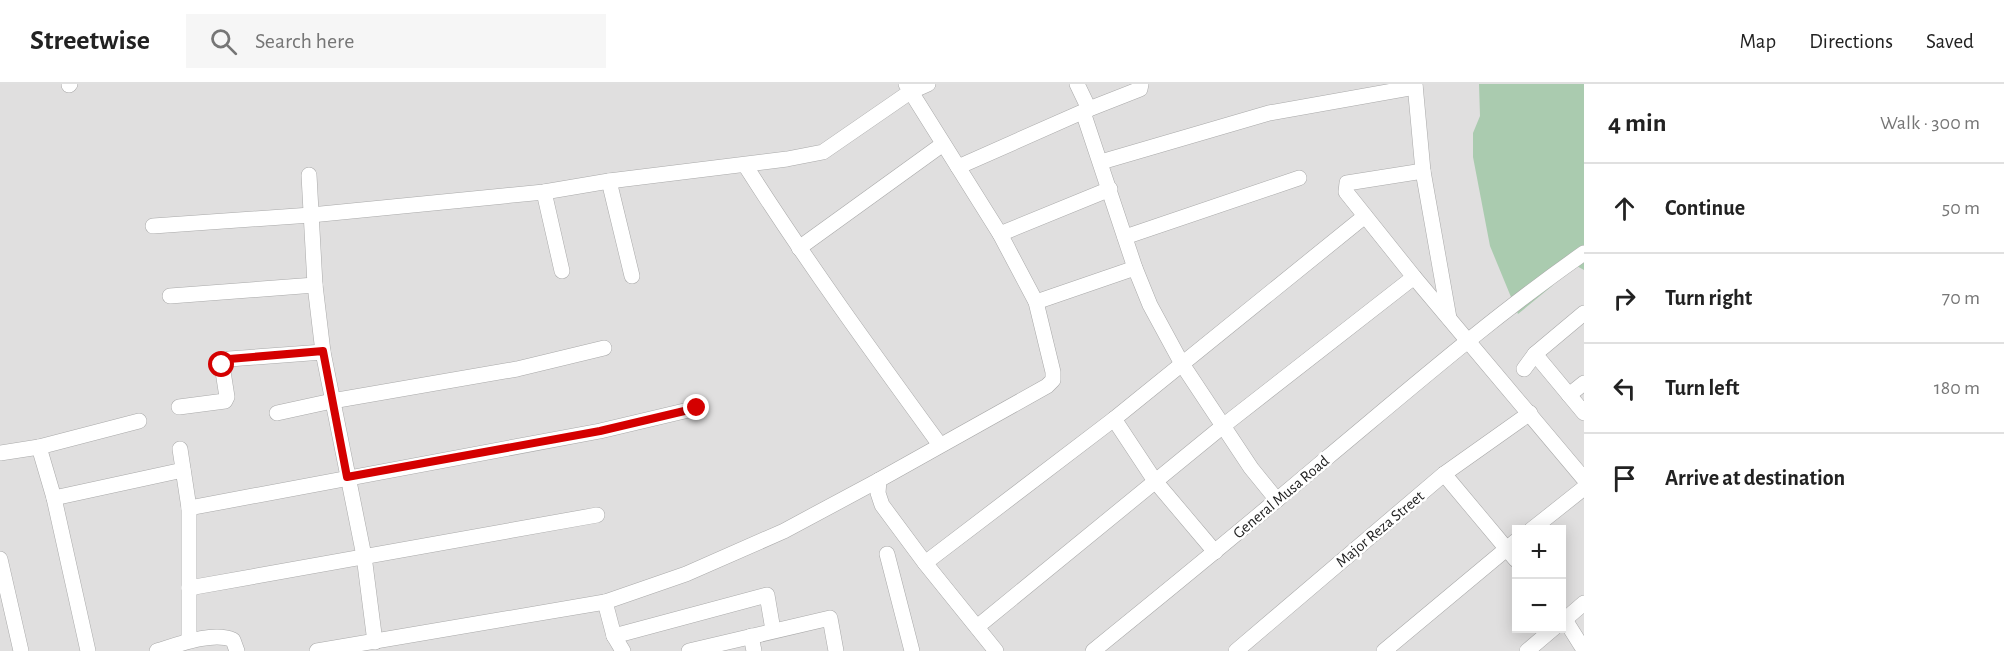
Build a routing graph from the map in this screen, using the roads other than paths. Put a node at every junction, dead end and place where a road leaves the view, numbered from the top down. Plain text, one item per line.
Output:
1 (928, 84) edge
2 (1077, 84) edge
3 (1141, 84) edge
4 (1415, 86) edge
5 (908, 88) edge
6 (1086, 111) junction
7 (943, 144) junction
8 (1101, 162) junction
9 (745, 165) junction
10 (958, 167) junction
11 (1423, 171) junction
12 (309, 175) dead end
13 (1299, 178) dead end
14 (609, 181) junction
15 (1110, 189) junction
16 (544, 192) junction
17 (311, 215) junction
18 (1365, 216) junction
19 (153, 226) dead end
20 (1000, 234) junction
21 (1125, 237) junction
22 (800, 249) junction
23 (1584, 254) edge
24 (1135, 268) junction
25 (562, 270) dead end
26 (632, 276) dead end
27 (1413, 277) junction
28 (315, 285) junction
29 (170, 296) dead end
30 (1036, 302) junction
31 (1584, 313) edge
32 (1449, 318) junction
33 (1467, 341) junction
34 (604, 348) dead end
35 (323, 351) junction
36 (1535, 354) junction
37 (1182, 364) junction
38 (1524, 369) dead end
39 (1584, 382) edge
40 (1569, 395) junction
41 (332, 401) junction
42 (179, 407) dead end
43 (697, 408) dead end
44 (277, 413) dead end
45 (1584, 413) edge
46 (1530, 414) junction
47 (1114, 419) junction
48 (139, 422) dead end
49 (1223, 426) junction
50 (940, 445) junction
51 (39, 447) junction
52 (180, 449) dead end
53 (0, 453) edge
54 (183, 470) junction
55 (1444, 474) junction
56 (347, 477) junction
57 (1584, 479) edge
58 (879, 480) junction
59 (1155, 481) junction
60 (1584, 488) edge
61 (54, 498) junction
62 (1277, 500) junction
63 (189, 508) junction
64 (597, 514) dead end
65 (1537, 525) edge
66 (1512, 549) edge
67 (1512, 551) edge
68 (1215, 552) junction
69 (886, 554) dead end
70 (364, 556) junction
71 (0, 560) edge
72 (926, 563) junction
73 (189, 588) junction
74 (605, 602) junction
75 (1584, 603) edge
76 (1566, 616) edge
77 (977, 627) junction
78 (1566, 628) edge
79 (773, 630) junction
80 (1547, 633) edge
81 (614, 636) junction
82 (189, 640) junction
83 (375, 642) junction
84 (753, 643) edge
85 (1584, 650) edge
86 (21, 651) edge
87 (88, 651) edge
88 (157, 651) edge
89 (237, 651) edge
90 (317, 651) edge
91 (623, 651) edge
92 (689, 651) edge
93 (836, 651) edge
94 (912, 651) edge
95 (996, 651) edge
96 (1093, 651) edge
97 (1236, 651) edge
98 (1384, 651) edge
99 (1527, 651) edge

1 - 5 street
2 - 6 street
3 - 6 street
4 - 8 street
4 - 11 street
5 - 7 street
5 - 9 street
6 - 8 street
6 - 10 street
7 - 10 street
7 - 22 street
8 - 15 street
9 - 14 street
9 - 22 street
10 - 20 street
11 - 18 street
11 - 32 street
12 - 17 street
13 - 21 street
14 - 16 street
14 - 26 street
15 - 20 street
15 - 21 street
16 - 17 street
16 - 25 street
17 - 19 street
17 - 28 street
18 - 27 street
18 - 37 street
20 - 30 street
21 - 24 street
22 - 50 street
23 - 33 street, General Musa Road
24 - 30 street
24 - 37 street
27 - 32 street
27 - 49 street
28 - 29 street
28 - 35 street
30 - 50 street
31 - 36 street
32 - 33 street
33 - 46 street
33 - 62 street, General Musa Road
34 - 41 street
35 - 41 street
35 - 42 street
36 - 38 street
36 - 40 street
37 - 47 street
37 - 49 street
39 - 40 street
40 - 45 street
41 - 44 street
41 - 56 street
43 - 56 street
46 - 55 street, Major Reza Street
46 - 57 street
47 - 59 street
47 - 72 street
48 - 51 street
49 - 59 street
49 - 62 street
50 - 58 street
51 - 53 street
51 - 61 street
52 - 54 street
54 - 61 street
54 - 63 street
55 - 66 street
55 - 97 street, Major Reza Street
56 - 63 street
56 - 70 street
58 - 72 street
58 - 74 street
59 - 68 street
59 - 77 street
60 - 65 street
61 - 87 street
62 - 68 street, General Musa Road
63 - 73 street
64 - 70 street
67 - 98 street
68 - 96 street, General Musa Road
69 - 94 street
70 - 73 street
70 - 83 street
71 - 86 street
72 - 77 street
73 - 82 street
74 - 81 street
74 - 83 street
75 - 76 street
77 - 95 street
78 - 85 street
79 - 81 street
79 - 84 street
79 - 93 street
80 - 99 street
81 - 91 street
82 - 88 street
82 - 89 street
83 - 90 street
84 - 92 street

